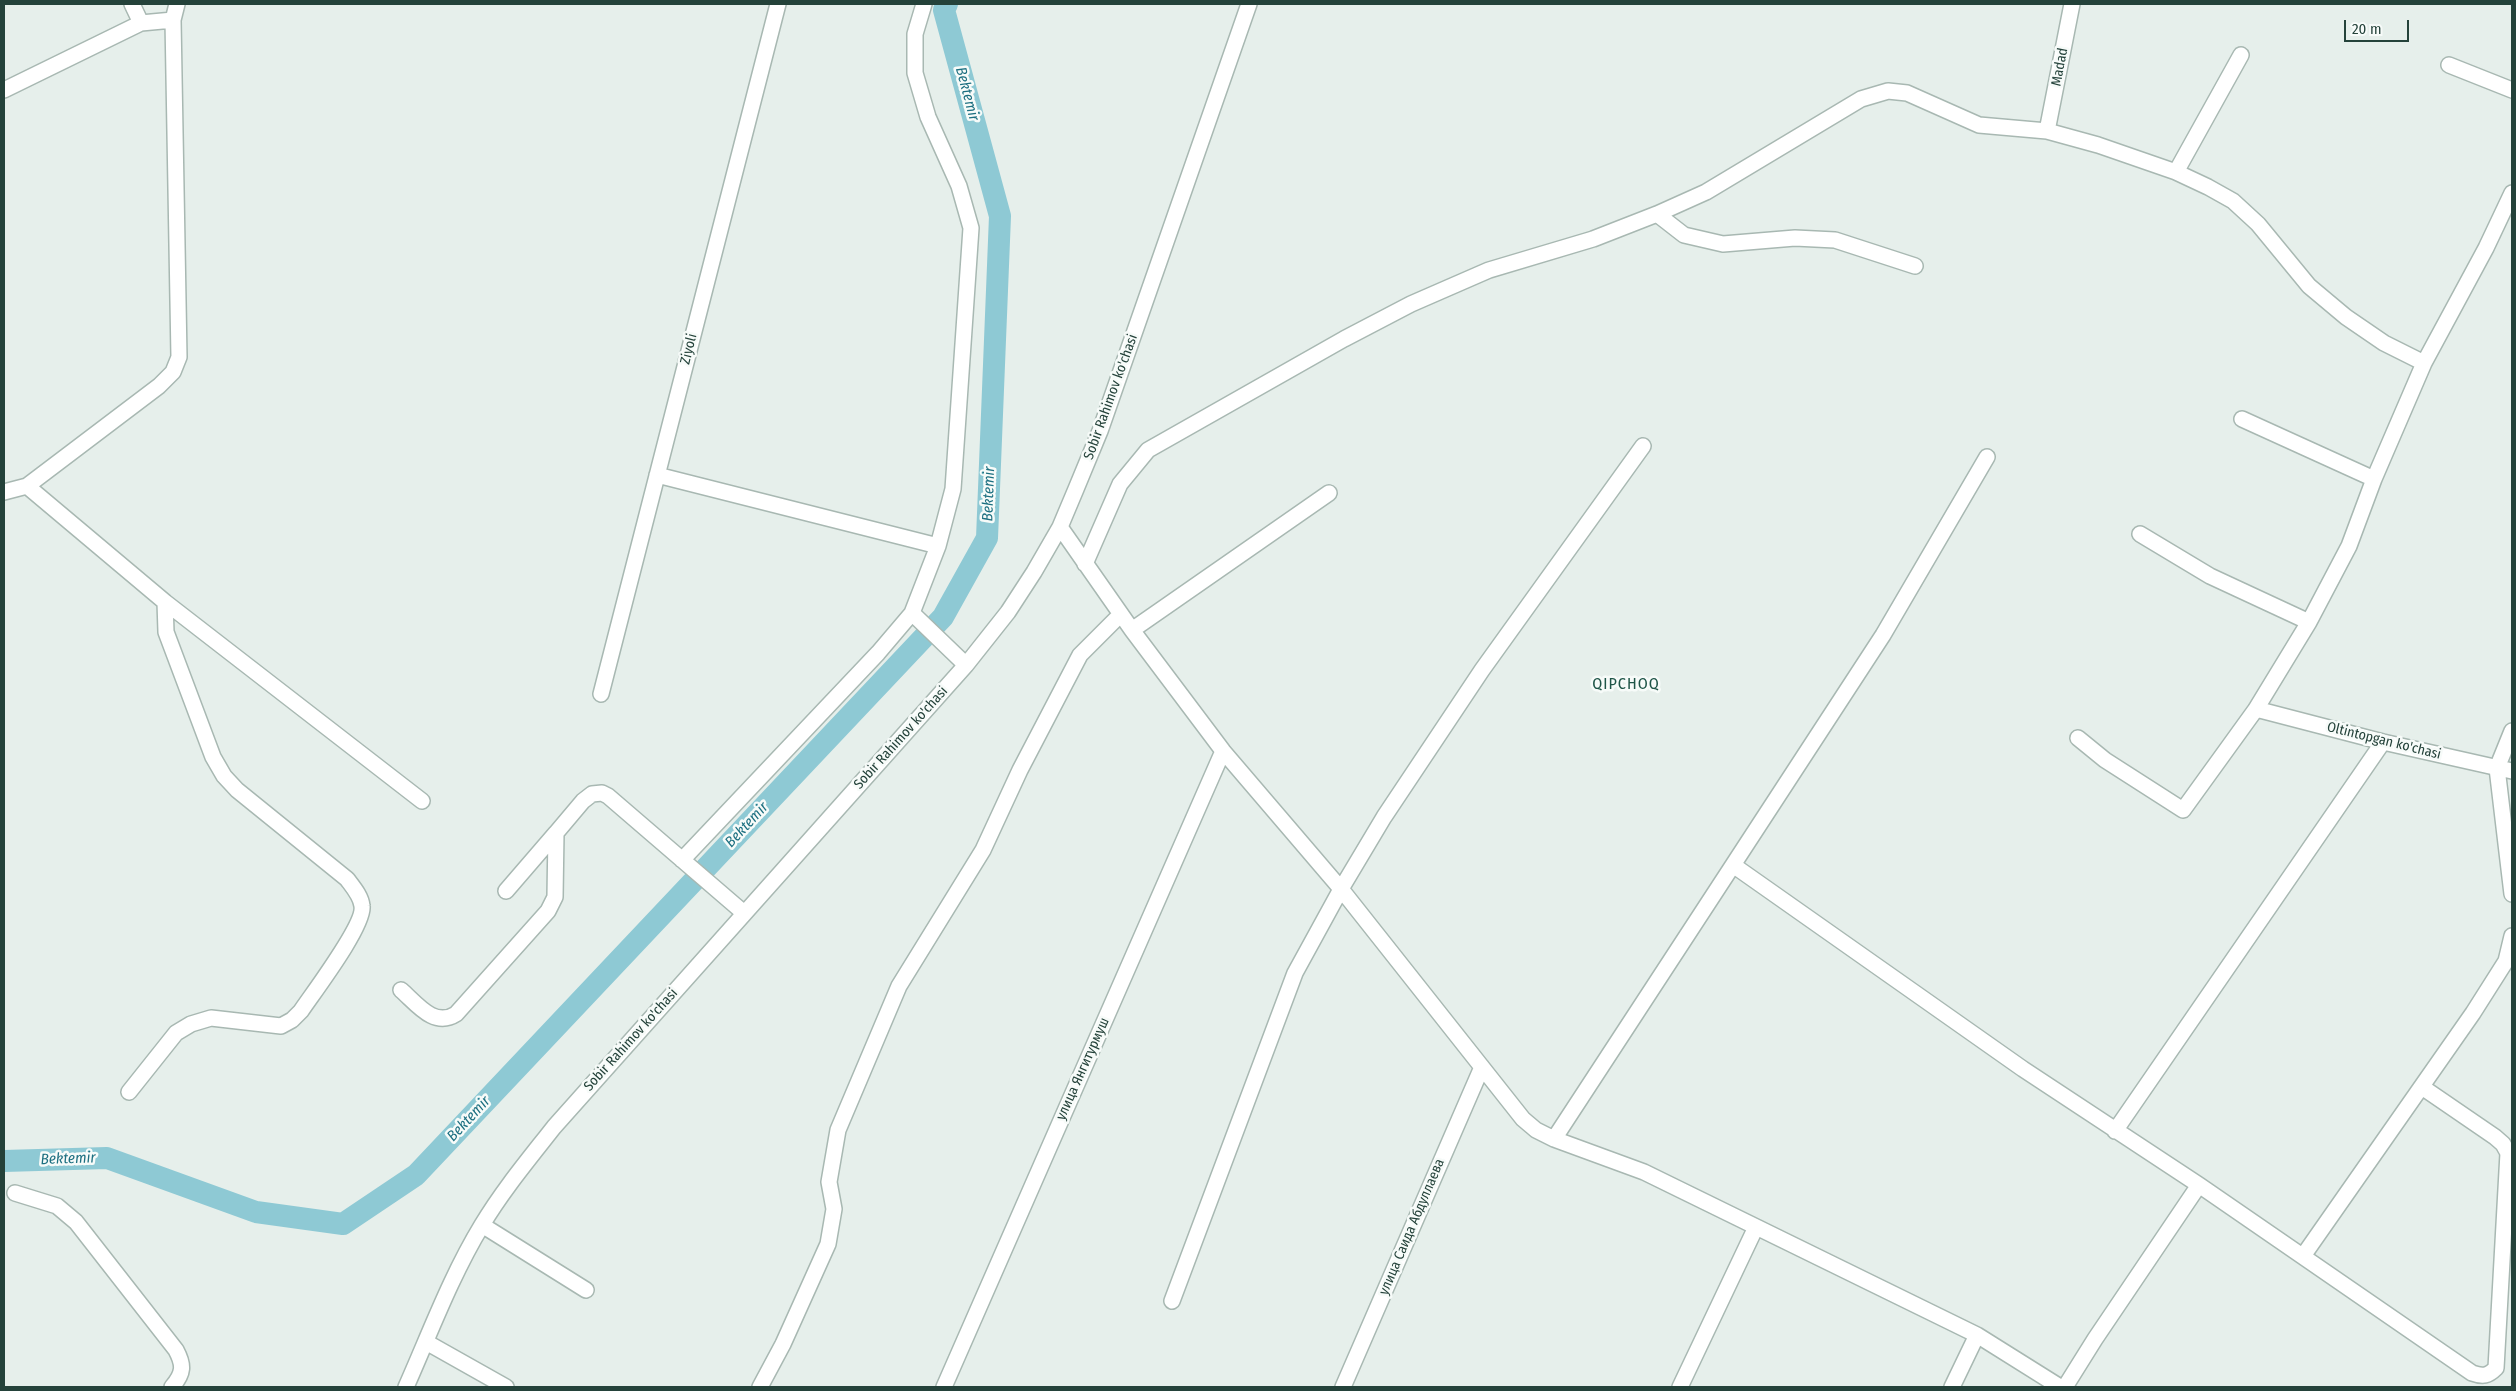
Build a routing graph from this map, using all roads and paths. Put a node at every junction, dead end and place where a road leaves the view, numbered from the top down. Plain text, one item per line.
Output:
1 (132, 4) edge
2 (177, 4) edge
3 (778, 4) edge
4 (924, 4) edge
5 (1249, 4) edge
6 (2072, 4) edge
7 (174, 20) junction
8 (141, 23) junction
9 (2241, 55) dead end
10 (2449, 66) dead end
11 (4, 90) edge
12 (2512, 90) edge
13 (2047, 131) junction
14 (2176, 172) junction
15 (2512, 193) edge
16 (1658, 214) junction
17 (1915, 266) dead end
18 (2424, 363) junction
19 (2242, 419) dead end
20 (1643, 446) dead end
21 (1987, 457) dead end
22 (657, 476) junction
23 (2374, 478) junction
24 (27, 486) junction
25 (4, 492) edge
26 (1329, 492) dead end
27 (1060, 527) junction
28 (2140, 534) dead end
29 (938, 546) junction
30 (1085, 564) junction
31 (165, 602) junction
32 (912, 613) junction
33 (1121, 614) junction
34 (2309, 622) junction
35 (1132, 630) junction
36 (966, 665) junction
37 (601, 694) dead end
38 (2256, 709) junction
39 (2512, 731) edge
40 (2078, 738) dead end
41 (2383, 742) junction
42 (1223, 751) junction
43 (2497, 768) junction
44 (2512, 771) edge
45 (422, 801) dead end
46 (556, 833) junction
47 (688, 864) junction
48 (1733, 865) junction
49 (1341, 889) junction
50 (506, 890) dead end
51 (2512, 894) edge
52 (744, 913) junction
53 (2512, 936) edge
54 (401, 990) dead end
55 (1482, 1067) junction
56 (2422, 1087) junction
57 (129, 1092) dead end
58 (2115, 1131) junction
59 (1554, 1139) junction
60 (2198, 1185) junction
61 (15, 1193) dead end
62 (482, 1225) junction
63 (1756, 1227) junction
64 (2303, 1256) junction
65 (586, 1290) dead end
66 (1172, 1301) dead end
67 (1977, 1335) junction
68 (426, 1342) junction
69 (172, 1387) edge
70 (406, 1387) edge
71 (506, 1387) edge
72 (760, 1387) edge
73 (944, 1387) edge
74 (1343, 1387) edge
75 (1680, 1387) edge
76 (1952, 1387) edge
77 (2060, 1387) edge
78 (2065, 1387) edge

1 - 8 street
2 - 7 street
3 - 22 street, Ziyoli
4 - 29 street
5 - 27 street, Sobir Rahimov ko'chasi
6 - 13 street, Madad
7 - 8 street
7 - 24 street
8 - 11 street
9 - 14 street
10 - 12 street
13 - 14 street
13 - 16 street
14 - 18 street
15 - 18 street
16 - 17 street
16 - 30 street
18 - 23 street
19 - 23 street
20 - 49 street
21 - 48 street
22 - 29 street
22 - 37 street, Ziyoli
23 - 34 street
24 - 25 street
24 - 31 street
26 - 35 street
27 - 30 street
27 - 36 street, Sobir Rahimov ko'chasi
28 - 34 street
29 - 32 street
30 - 33 street
31 - 45 street
31 - 57 street
32 - 36 street
32 - 47 street
33 - 35 street
33 - 72 street
34 - 38 street
35 - 42 street
36 - 52 street, Sobir Rahimov ko'chasi
38 - 40 street
38 - 41 street, Oltintopgan ko'chasi
39 - 43 street
41 - 43 street, Oltintopgan ko'chasi
41 - 58 street
42 - 49 street
42 - 73 street, улица Янгитурмуш
43 - 44 street, Oltintopgan ko'chasi
43 - 51 street
46 - 47 street
46 - 50 street
46 - 54 street
47 - 52 street
48 - 58 street
48 - 59 street
49 - 55 street
49 - 66 street
52 - 62 street, Sobir Rahimov ko'chasi
53 - 56 street
55 - 59 street
55 - 74 street, улица Саида Абдуллаева
56 - 64 street
56 - 64 street
58 - 60 street
59 - 63 street
60 - 64 street
60 - 78 street
61 - 69 street
62 - 65 street
62 - 68 street, Sobir Rahimov ko'chasi
63 - 67 street
63 - 75 street
67 - 76 street
67 - 77 street
68 - 70 street, Sobir Rahimov ko'chasi
68 - 71 street

